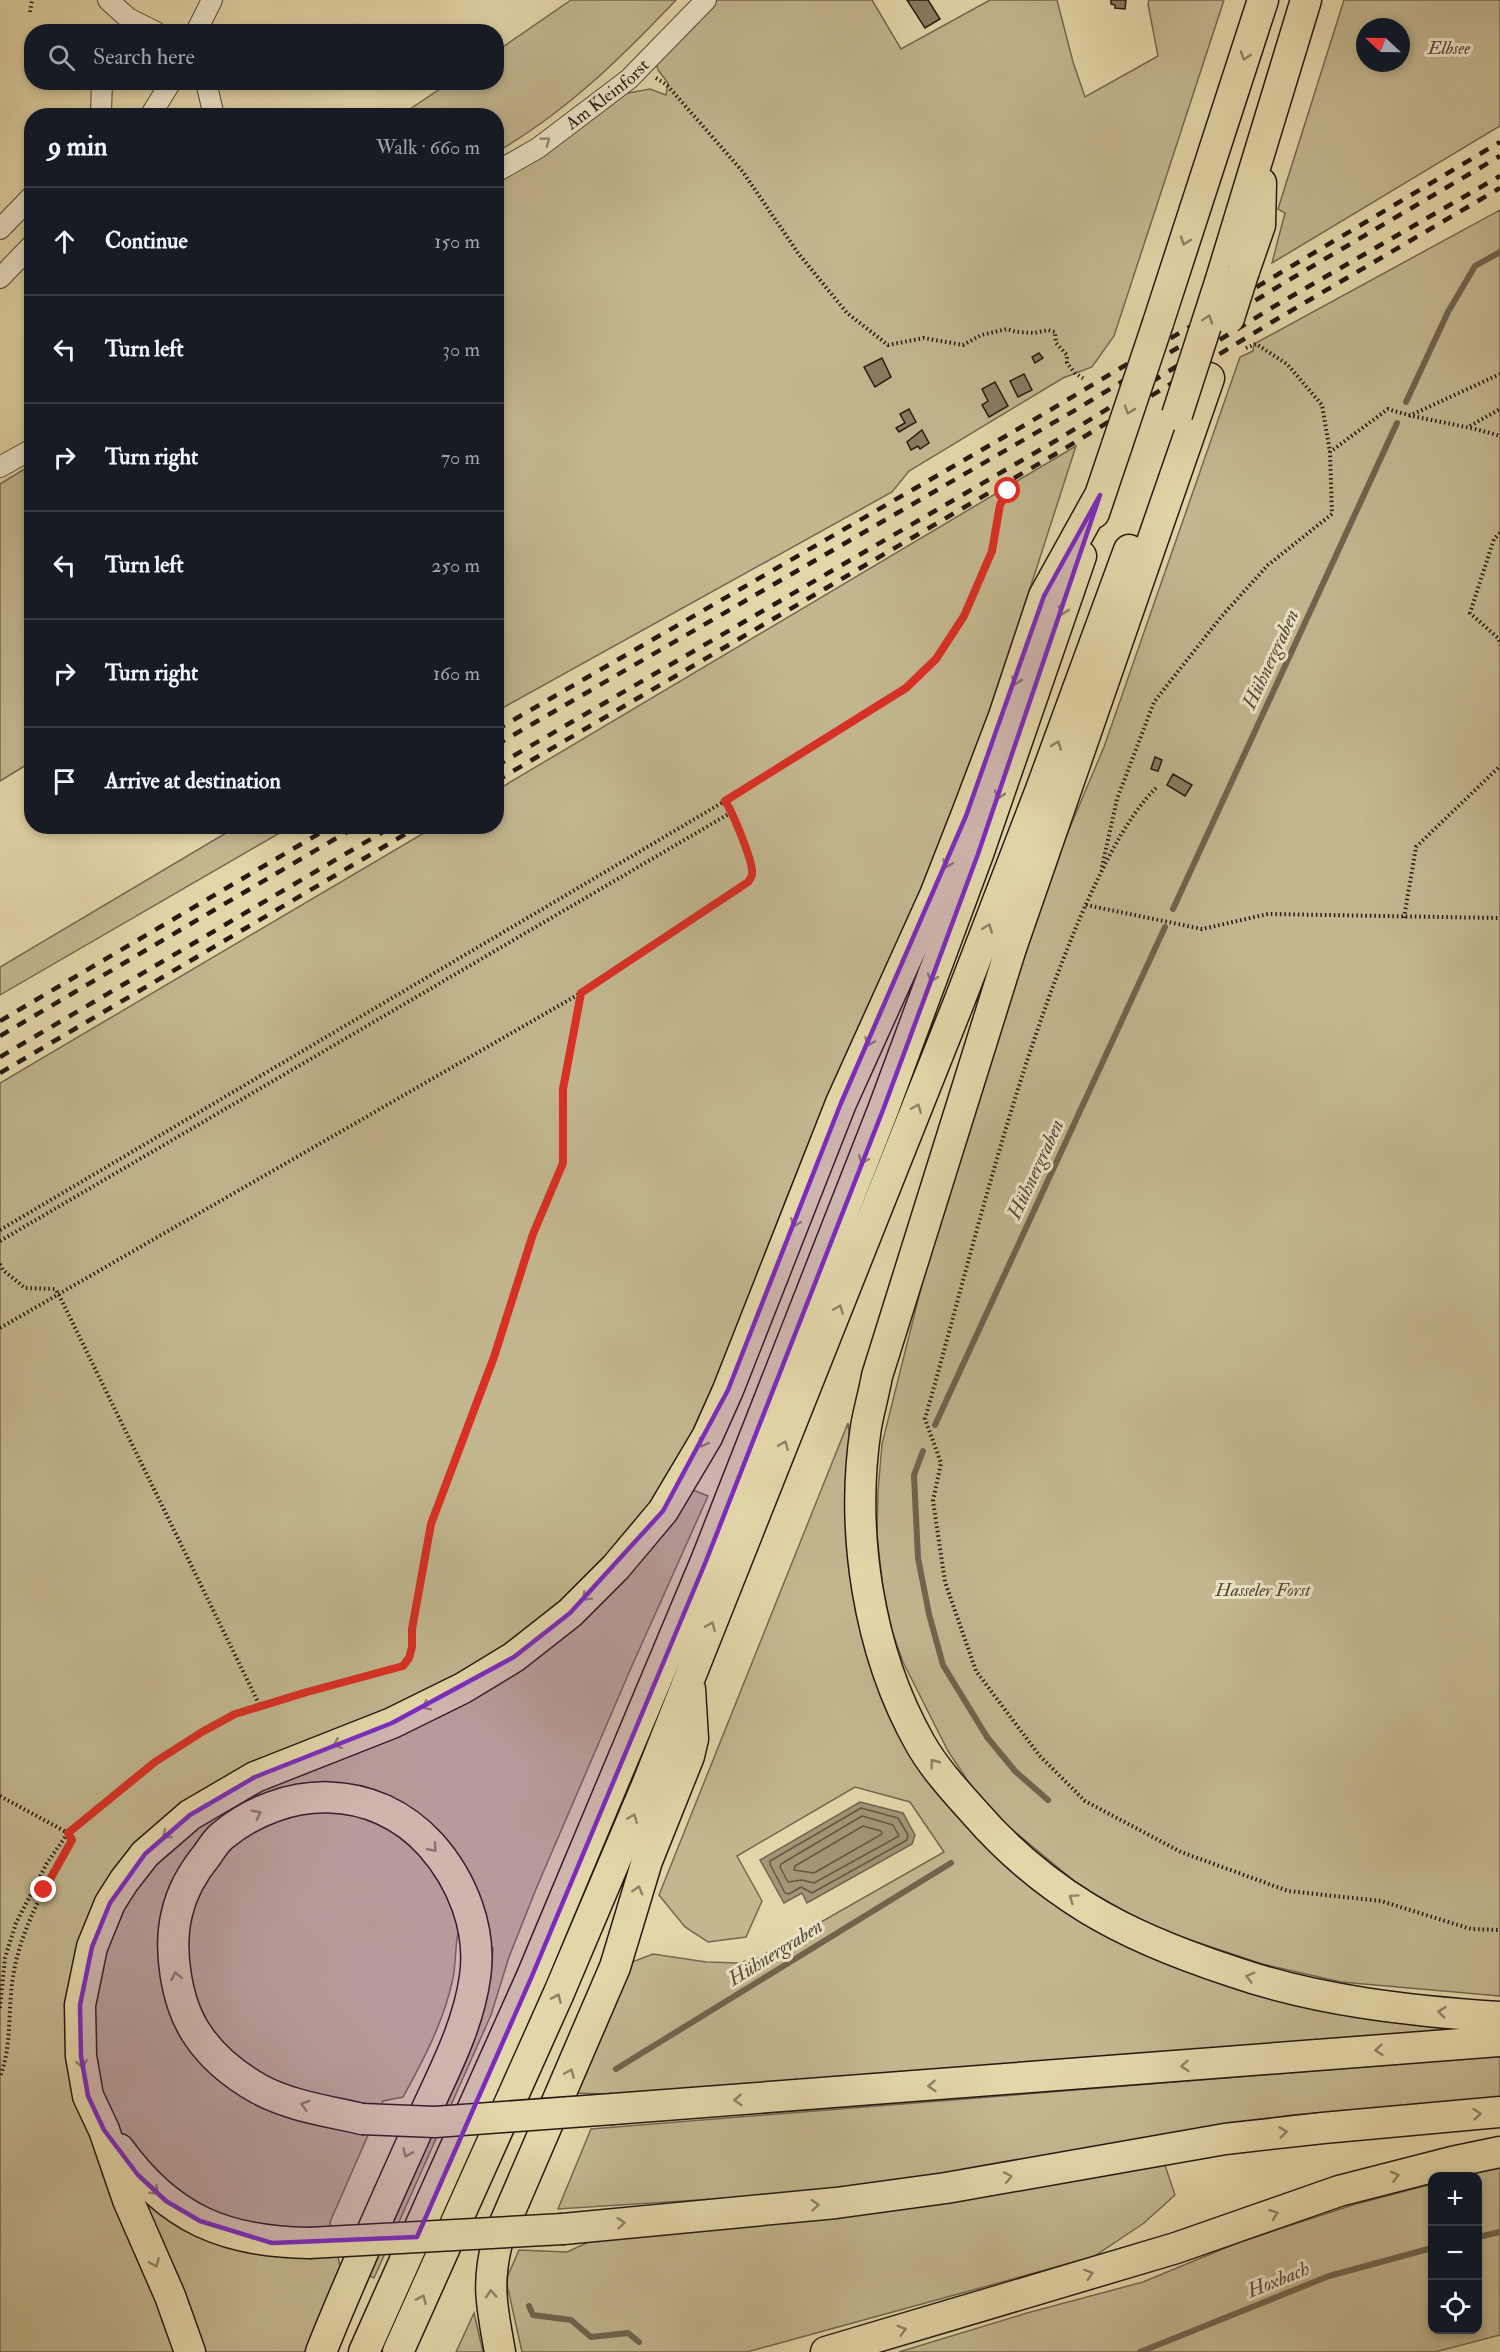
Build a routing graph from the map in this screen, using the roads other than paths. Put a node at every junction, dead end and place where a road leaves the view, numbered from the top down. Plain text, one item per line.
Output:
1 (108, 0) edge
2 (212, 0) edge
3 (706, 0) edge
4 (1263, 0) edge
5 (1306, 0) edge
6 (122, 24) edge
7 (200, 24) edge
8 (102, 90) edge
9 (166, 90) edge
10 (208, 90) edge
11 (101, 108) edge
12 (155, 108) edge
13 (212, 108) edge
14 (504, 167) edge
15 (24, 204) edge
16 (0, 229) edge
17 (24, 253) edge
18 (1232, 275) junction
19 (0, 278) edge
20 (24, 454) edge
21 (0, 467) edge
22 (1100, 495) junction
23 (690, 1680) junction
24 (1500, 2017) edge
25 (1500, 2041) edge
26 (1500, 2112) edge
27 (104, 2130) junction
28 (1500, 2152) edge
29 (190, 2352) edge
30 (321, 2352) edge
31 (364, 2352) edge
32 (398, 2352) edge
33 (500, 2352) edge
34 (826, 2352) edge

1 - 6 street
2 - 7 street
14 -> 3 street, Am Kleinforst
4 -> 22 highway, bridge
5 - 18 highway
8 - 11 street
9 - 12 street
10 - 13 street
15 - 16 street
17 - 19 street
23 -> 18 highway, bridge
24 -> 18 highway, bridge
20 - 21 street
22 -> 27 highway
22 -> 31 highway
32 -> 23 highway
33 -> 23 highway
25 -> 30 highway, bridge
27 -> 26 highway, bridge
27 -> 29 highway
34 -> 28 highway

